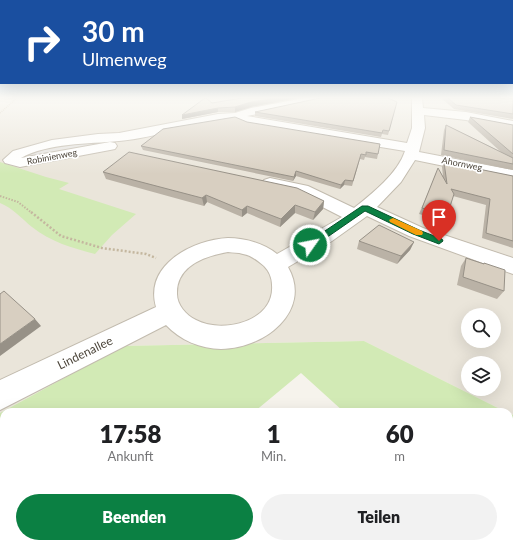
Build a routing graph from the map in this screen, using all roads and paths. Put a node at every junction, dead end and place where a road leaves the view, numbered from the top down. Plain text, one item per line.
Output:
1 (197, 124) edge
2 (261, 124) edge
3 (416, 124) edge
4 (116, 145) junction
5 (412, 151) junction
6 (513, 175) edge
7 (257, 180) edge
8 (0, 196) edge
9 (359, 212) junction
10 (158, 258) dead end
11 (275, 264) junction
12 (513, 266) edge
13 (169, 312) junction
14 (0, 395) edge

1 - 4 street, Robinienweg
2 - 5 street, Ahornweg
3 - 5 street
4 - 4 street, Robinienweg
5 - 6 street, Ahornweg
5 - 9 street
7 - 9 street
8 - 10 path
9 - 11 street
9 - 12 street
11 - 13 street
11 - 13 street
13 - 14 street, Lindenallee

